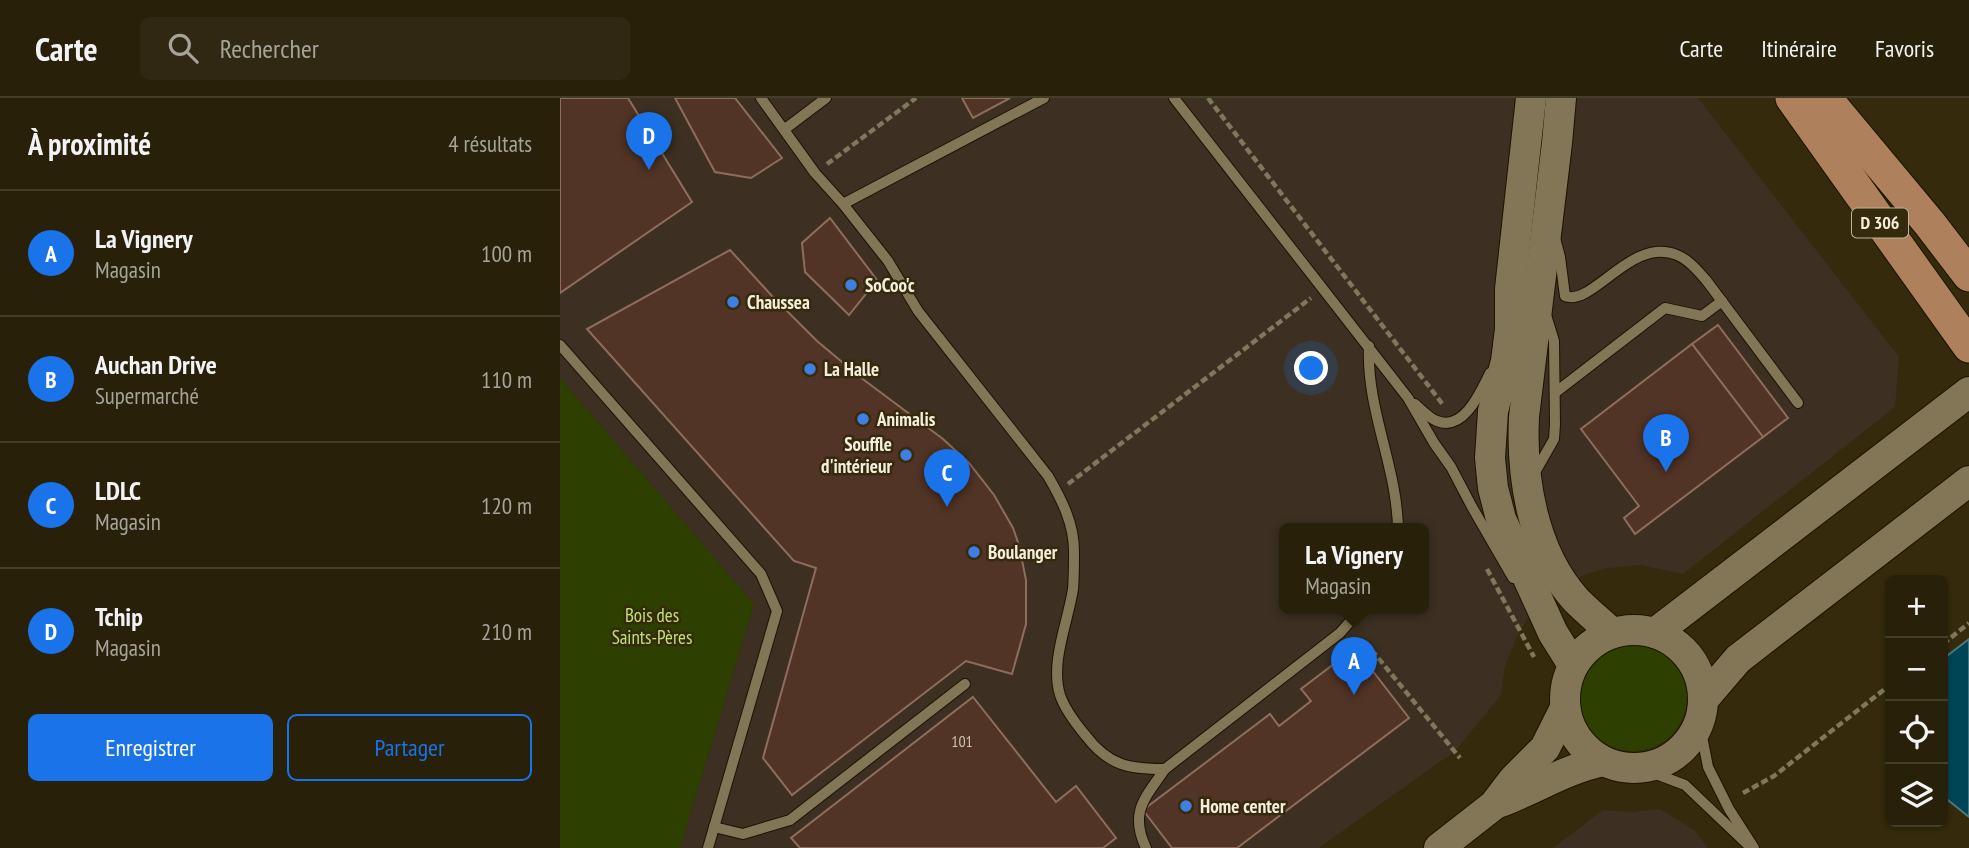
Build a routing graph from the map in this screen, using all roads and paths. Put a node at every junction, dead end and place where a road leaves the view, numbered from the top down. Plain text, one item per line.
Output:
1 (761, 98) edge
2 (826, 98) edge
3 (916, 98) edge
4 (1044, 98) edge
5 (1174, 98) edge
6 (1531, 98) edge
7 (1561, 98) edge
8 (1793, 98) edge
9 (1825, 98) edge
10 (785, 129) junction
11 (815, 173) junction
12 (843, 204) junction
13 (1548, 219) junction
14 (1969, 275) edge
15 (1510, 289) junction
16 (1313, 296) dead end
17 (1539, 297) junction
18 (1722, 301) junction
19 (560, 345) edge
20 (1369, 346) junction
21 (1969, 346) edge
22 (1556, 392) junction
23 (1969, 392) edge
24 (1408, 398) junction
25 (1798, 403) dead end
26 (1969, 481) edge
27 (1527, 485) junction
28 (1058, 492) junction
29 (1398, 523) edge
30 (1517, 585) dead end
31 (1524, 597) dead end
32 (1356, 614) edge
33 (1969, 623) edge
34 (1340, 633) junction
35 (1553, 633) junction
36 (1612, 633) junction
37 (1655, 633) junction
38 (1948, 640) edge
39 (1573, 665) junction
40 (965, 684) dead end
41 (1885, 689) edge
42 (1565, 708) junction
43 (1701, 710) junction
44 (1460, 758) dead end
45 (1603, 761) junction
46 (1640, 768) junction
47 (1165, 769) junction
48 (1743, 793) dead end
49 (1494, 804) junction
50 (714, 827) junction
51 (743, 834) junction
52 (708, 848) edge
53 (743, 848) edge
54 (1146, 848) edge
55 (1439, 848) edge
56 (1752, 848) edge

1 - 10 lane
2 - 10 lane
3 - 11 path
4 - 12 lane
5 - 20 lane
6 - 15 street
7 - 13 street
8 - 21 main road, D 306
9 - 14 main road, D 306
10 - 11 lane
11 - 12 lane
12 - 28 lane
13 - 17 street
13 - 18 lane
15 - 24 lane
15 - 35 street
16 - 28 path
17 - 22 lane
17 - 27 street
18 - 22 lane
18 - 25 lane
19 - 50 lane
20 - 24 lane
20 - 29 lane
22 - 27 lane
23 - 37 street
24 - 30 lane
26 - 43 street
27 - 36 street
28 - 47 lane
31 - 35 lane
32 - 34 lane
33 - 38 path
34 - 44 path
34 - 47 lane
35 - 39 street
36 - 37 street
36 - 39 street
37 - 43 street
39 - 42 street
40 - 51 lane
41 - 48 path
42 - 45 street
42 - 49 street
43 - 46 street
43 - 56 lane
45 - 46 street
45 - 49 street
46 - 56 lane
47 - 54 lane
49 - 55 street
50 - 51 lane
50 - 52 lane
51 - 53 lane

